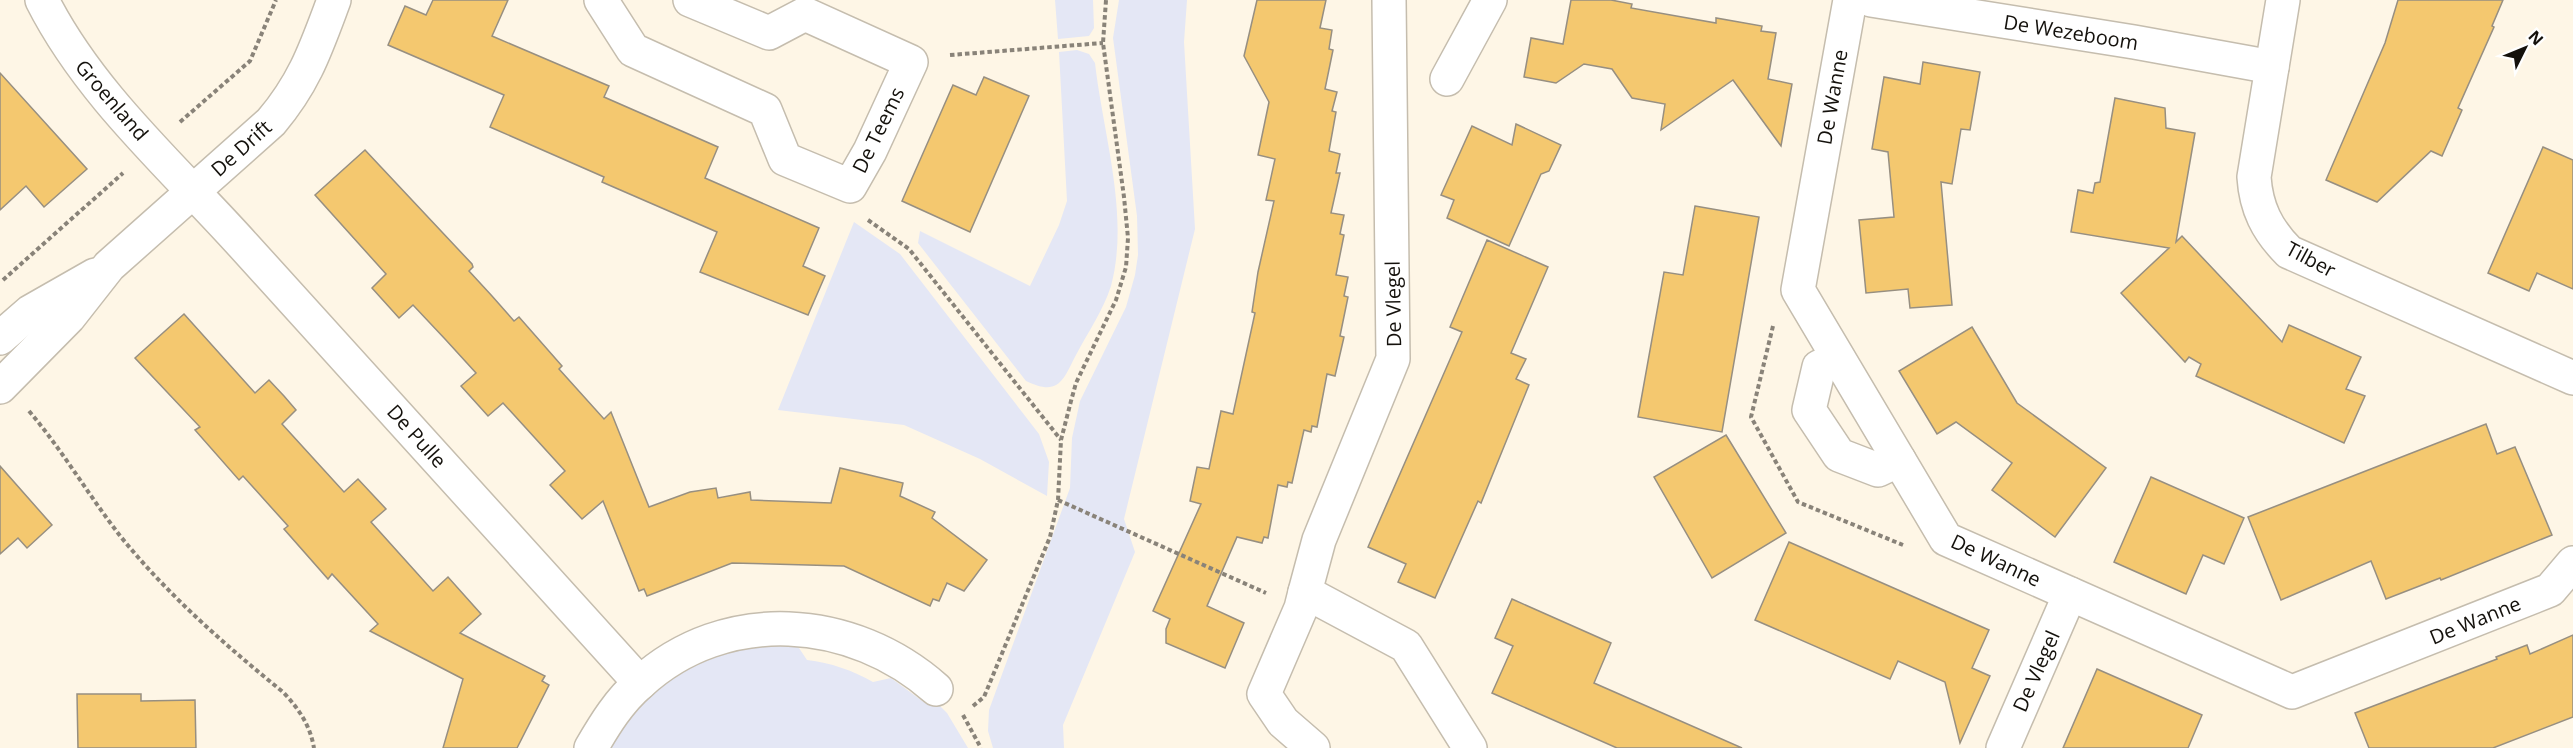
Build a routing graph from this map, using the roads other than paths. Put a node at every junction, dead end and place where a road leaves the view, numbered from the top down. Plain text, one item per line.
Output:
1 (42, 0) edge
2 (334, 0) edge
3 (601, 0) edge
4 (690, 0) edge
5 (1389, 0) edge
6 (1490, 0) edge
7 (1850, 0) edge
8 (1870, 0) edge
9 (2283, 0) edge
10 (2272, 67) junction
11 (1447, 79) dead end
12 (194, 190) junction
13 (109, 266) junction
14 (0, 338) edge
15 (1838, 358) junction
16 (2573, 378) edge
17 (3, 385) edge
18 (1899, 460) junction
19 (2573, 563) edge
20 (2070, 594) junction
21 (1303, 600) junction
22 (640, 683) junction
23 (936, 689) dead end
24 (591, 748) edge
25 (1313, 748) edge
26 (1470, 748) edge
27 (2003, 748) edge

1 - 12 street, Groenland
2 - 12 street, De Drift
3 - 4 street, De Teems
5 - 21 street, De Vlegel
6 - 11 street
7 - 15 street, De Wanne
8 - 10 street, De Wezeboom
9 - 10 street, Tilber
10 - 16 street, Tilber
12 - 13 street, De Drift
12 - 22 street, De Pulle
13 - 14 street, De Drift
13 - 17 street, De Drift
15 - 18 street, De Wanne
15 - 18 street
18 - 20 street, De Wanne
19 - 20 street, De Wanne
20 - 27 street, De Vlegel
21 - 25 street, De Vlegel
21 - 26 street
22 - 23 street
22 - 24 street

